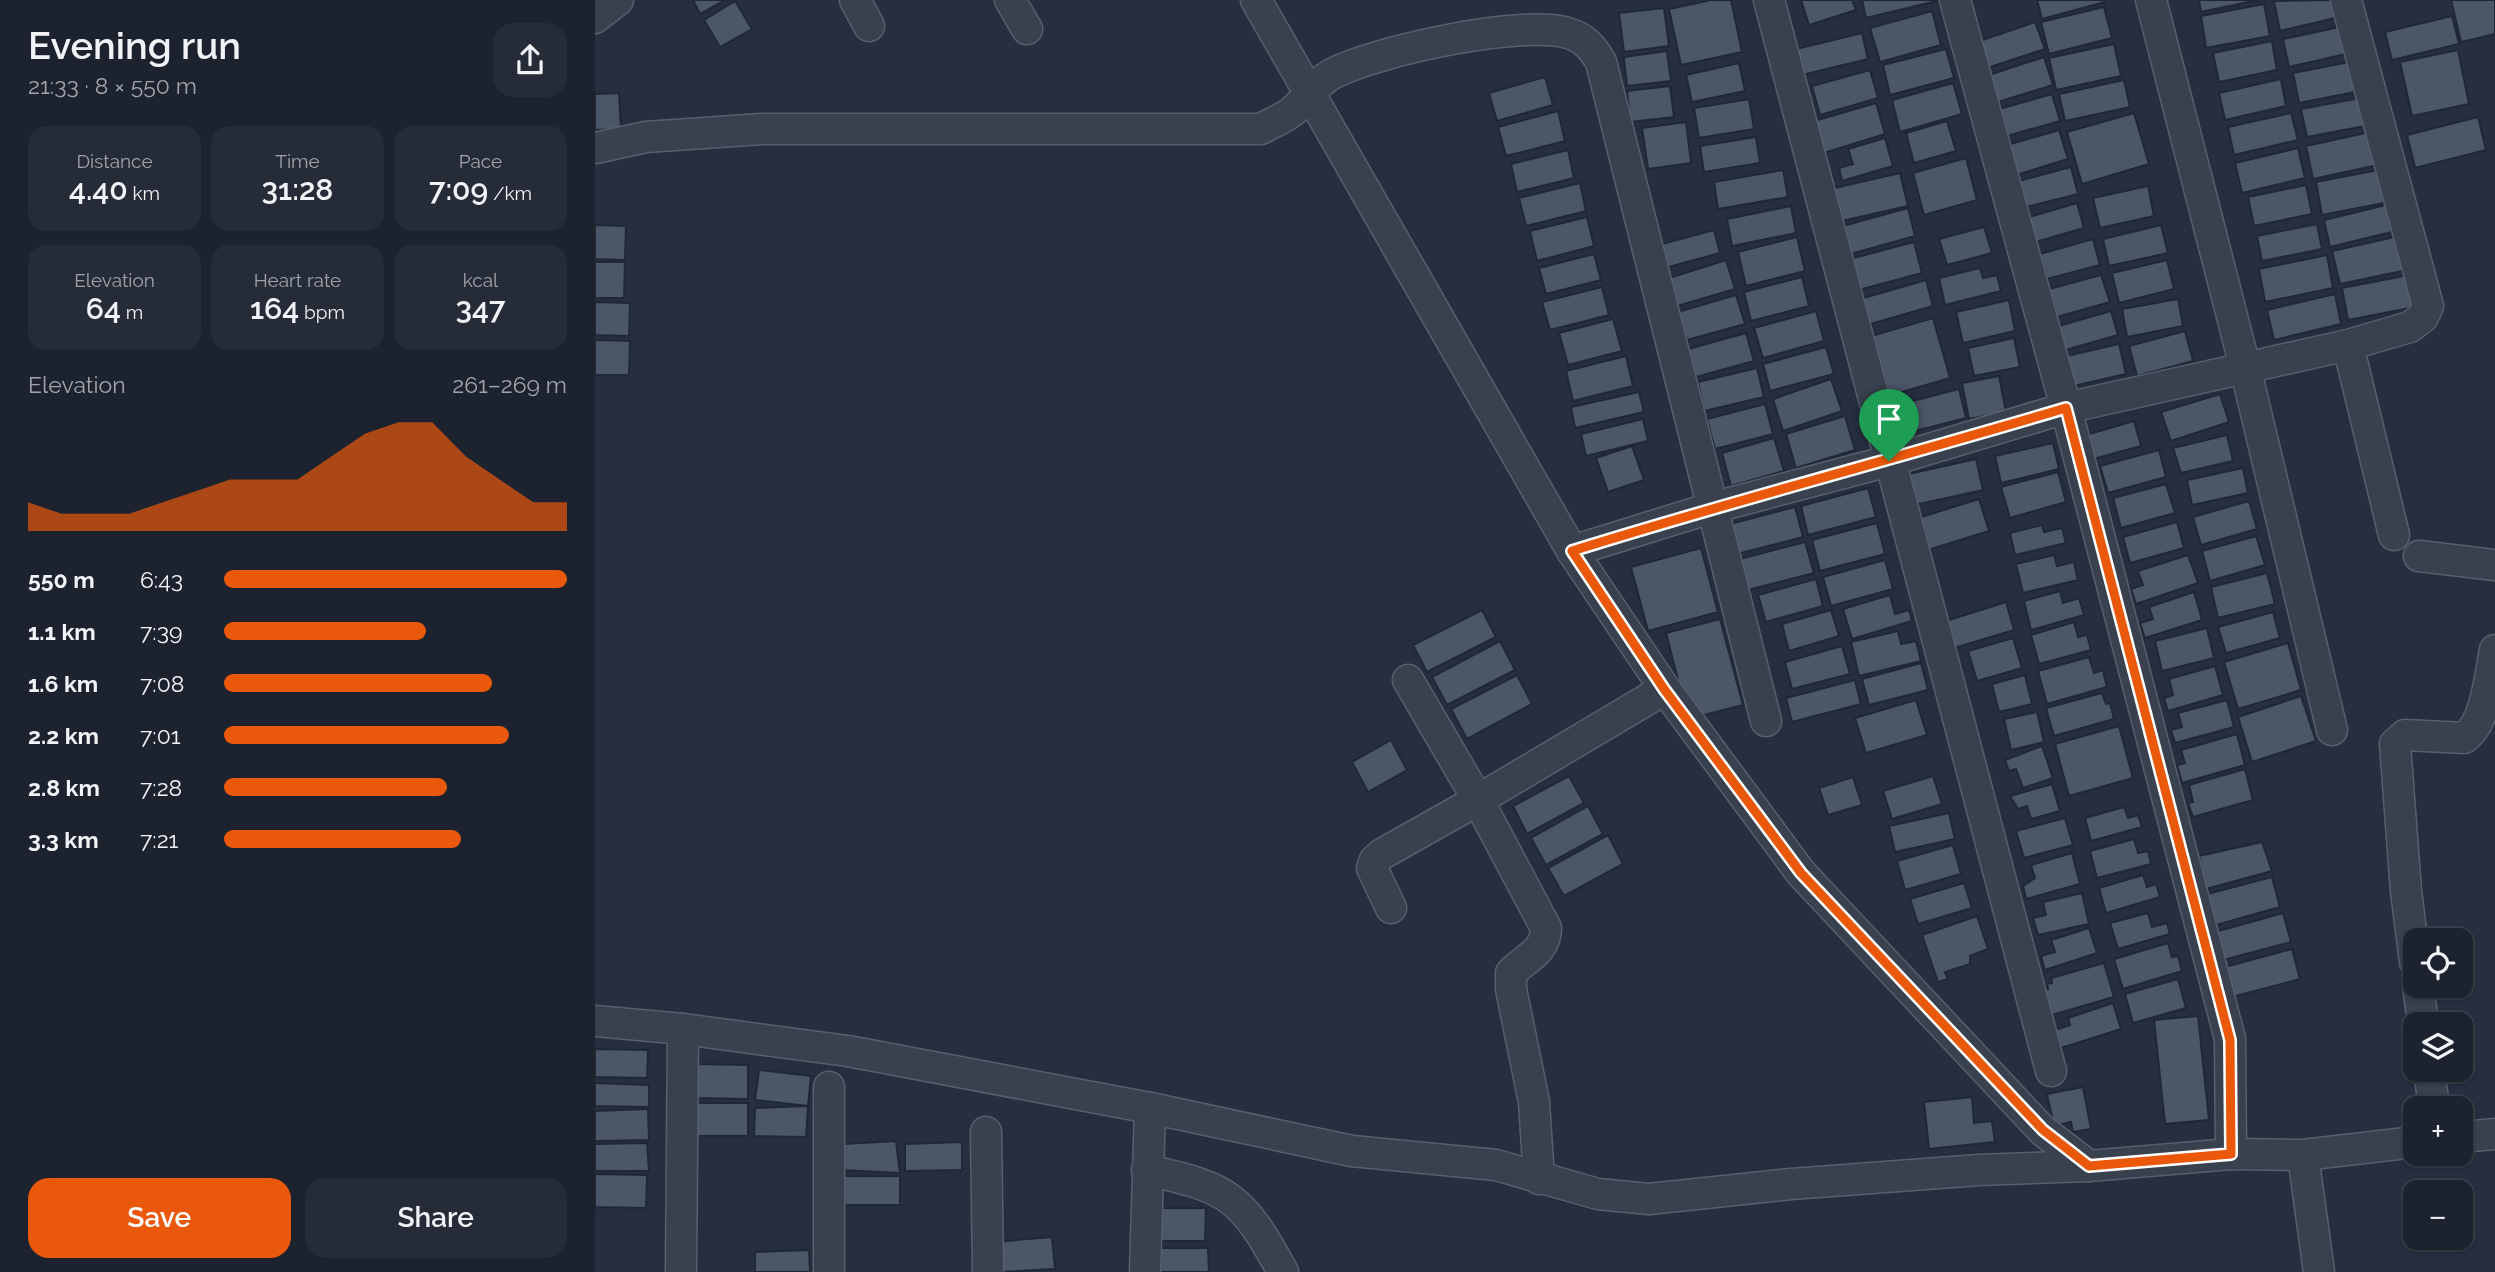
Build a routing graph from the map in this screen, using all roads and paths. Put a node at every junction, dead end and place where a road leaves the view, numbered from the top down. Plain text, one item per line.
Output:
1 (618, 0) edge
2 (1010, 0) edge
3 (1257, 0) edge
4 (1769, 0) edge
5 (1955, 0) edge
6 (2151, 0) edge
7 (2346, 0) edge
8 (595, 18) edge
9 (1027, 29) dead end
10 (1309, 90) junction
11 (595, 148) edge
12 (2347, 345) junction
13 (2245, 367) junction
14 (2066, 408) junction
15 (1889, 461) junction
16 (1711, 508) junction
17 (2394, 535) dead end
18 (1572, 551) junction
19 (2419, 556) dead end
20 (2495, 565) edge
21 (2495, 650) edge
22 (1408, 680) dead end
23 (1664, 689) junction
24 (1766, 721) dead end
25 (2332, 730) dead end
26 (1478, 800) junction
27 (1391, 908) dead end
28 (2411, 928) edge
29 (595, 1021) edge
30 (683, 1029) junction
31 (2051, 1071) dead end
32 (829, 1087) dead end
33 (1150, 1108) junction
34 (986, 1132) dead end
35 (2495, 1134) edge
36 (2473, 1136) edge
37 (2403, 1143) edge
38 (2231, 1154) junction
39 (2303, 1154) junction
40 (2089, 1166) junction
41 (1147, 1170) junction
42 (1539, 1179) junction
43 (681, 1272) edge
44 (829, 1272) edge
45 (988, 1272) edge
46 (1145, 1272) edge
47 (1283, 1272) edge
48 (2319, 1272) edge

1 - 8 street
2 - 9 street
3 - 10 street
4 - 15 street
5 - 14 street
6 - 13 street
7 - 12 street
10 - 11 street
10 - 16 street
10 - 18 street
12 - 13 street
12 - 17 street
13 - 14 street
13 - 25 street
14 - 15 street
14 - 38 street
15 - 16 street
15 - 31 street
16 - 18 street
16 - 24 street
18 - 23 street
19 - 20 street
21 - 28 street
22 - 26 street
23 - 26 street
23 - 40 street
26 - 27 street
26 - 42 street
29 - 30 street
30 - 33 street
30 - 43 street
32 - 44 street
33 - 41 street
33 - 42 street
34 - 45 street
35 - 36 street
37 - 39 street
38 - 39 street
38 - 40 street
39 - 48 street
40 - 42 street
41 - 46 street
41 - 47 street

